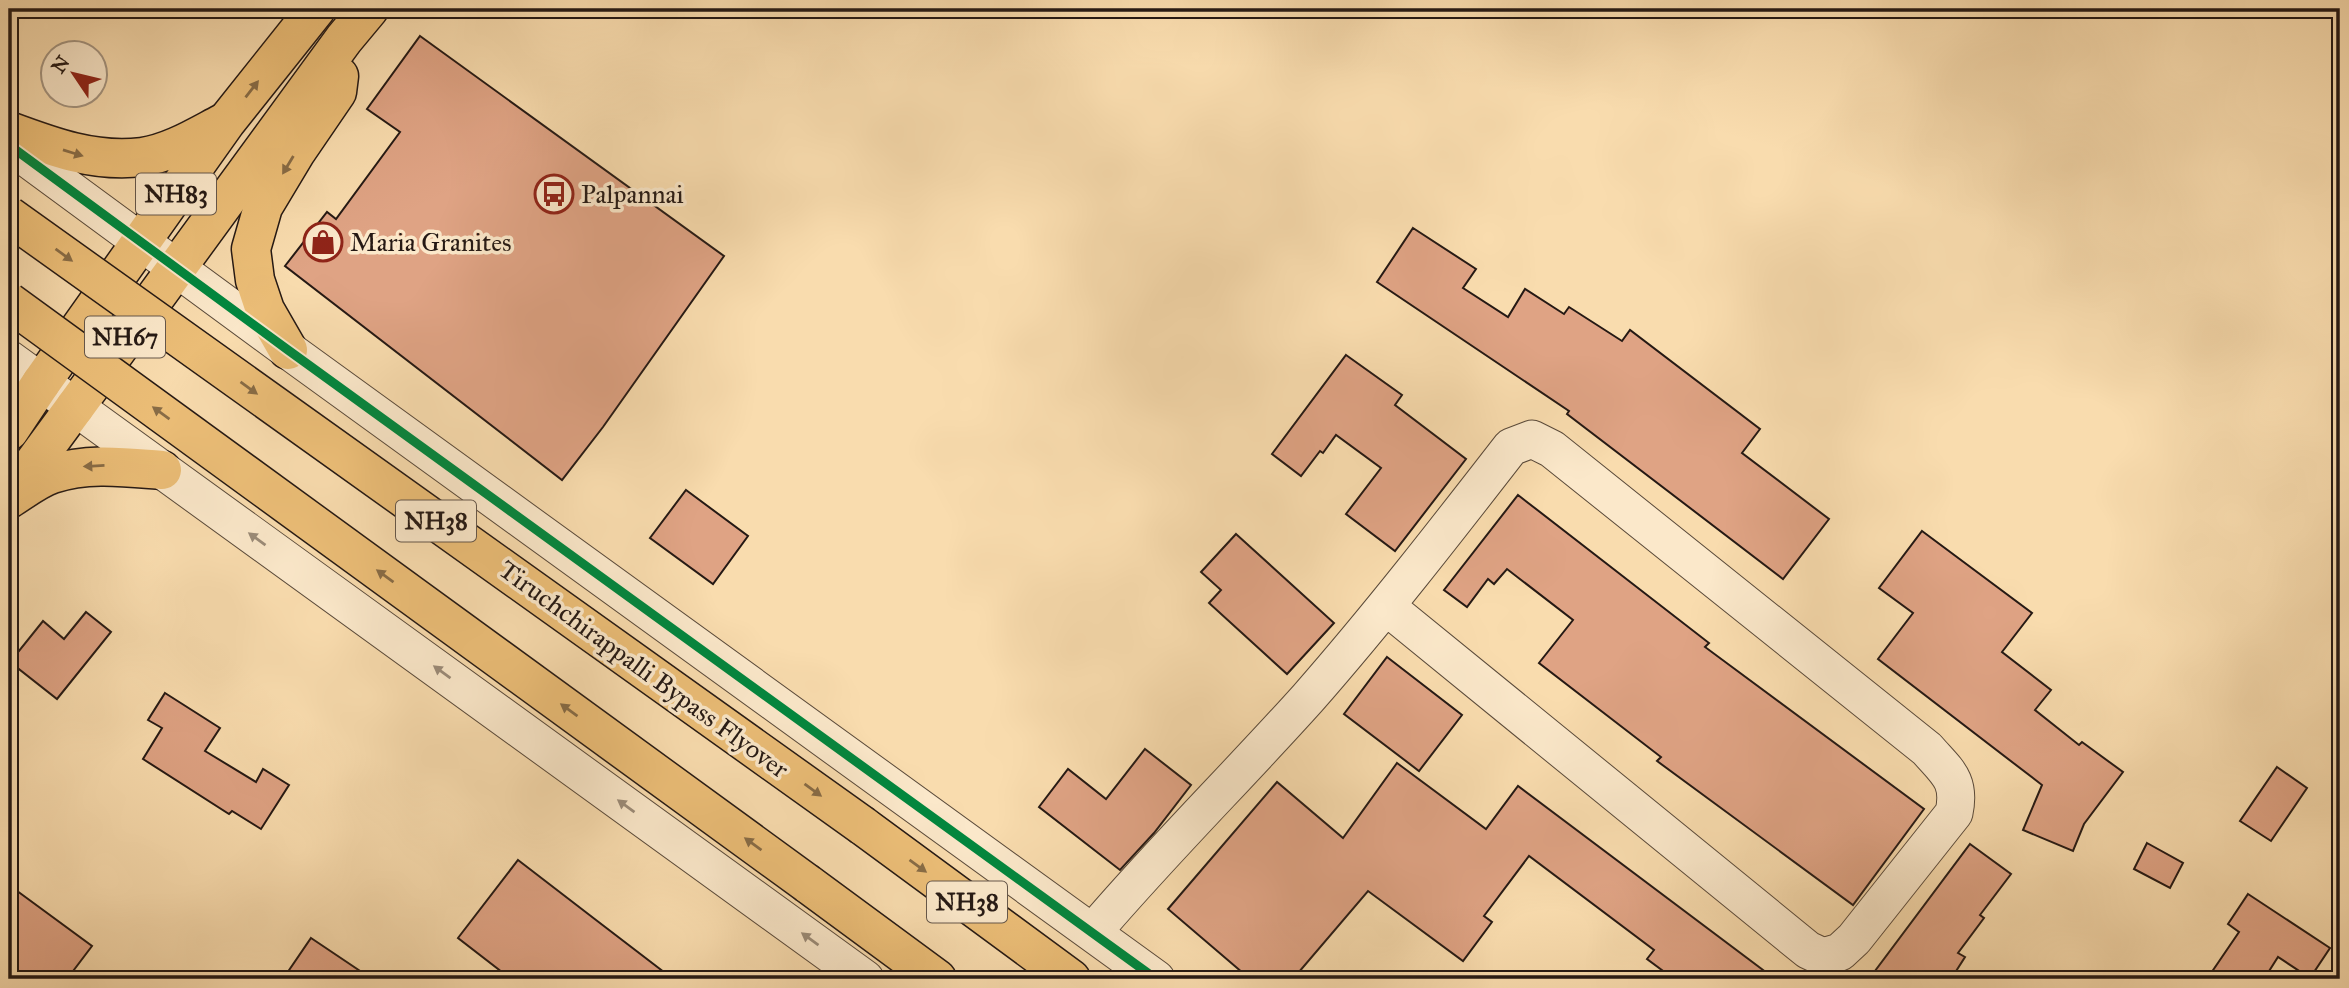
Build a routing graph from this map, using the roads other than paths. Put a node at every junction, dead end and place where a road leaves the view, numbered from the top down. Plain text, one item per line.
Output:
1 (316, 9) edge
2 (369, 9) edge
3 (344, 39) junction
4 (226, 122) junction
5 (9, 131) edge
6 (9, 145) edge
7 (9, 216) edge
8 (141, 243) junction
9 (176, 268) junction
10 (9, 302) edge
11 (288, 350) junction
12 (9, 359) edge
13 (41, 383) junction
14 (75, 407) junction
15 (9, 431) edge
16 (162, 470) junction
17 (9, 498) edge
18 (1387, 607) junction
19 (1093, 932) junction
20 (865, 979) edge
21 (937, 979) edge
22 (1071, 979) edge
23 (1156, 979) edge

4 -> 1 main road, NH83
2 - 3 main road
3 - 9 main road
3 -> 11 main road
5 -> 4 main road
4 - 8 main road, NH83
6 - 8 street
7 -> 22 main road, Tiruchchirappalli Bypass Flyover / NH38, bridge
8 - 9 street
8 - 13 main road, NH83
9 - 11 street
9 - 14 main road, NH67
21 -> 10 main road, NH38, bridge
11 - 19 street
12 - 13 street
13 - 14 street
13 - 15 main road
14 - 16 street
14 - 17 main road
16 -> 17 main road
20 -> 16 street
18 - 18 street
18 - 19 street
19 - 23 street

